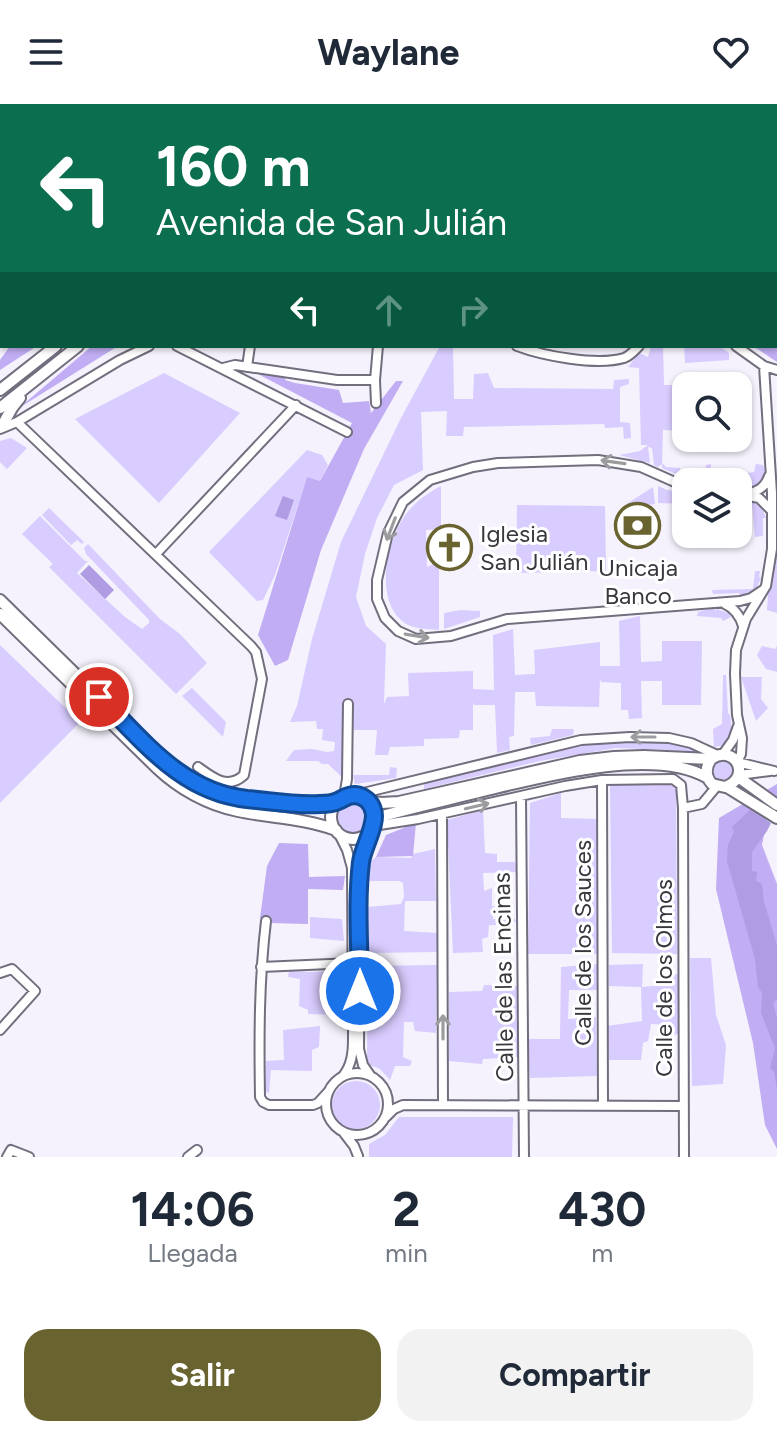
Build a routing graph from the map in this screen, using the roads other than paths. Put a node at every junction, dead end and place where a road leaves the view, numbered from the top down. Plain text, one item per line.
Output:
1 (54, 348) edge
2 (76, 348) edge
3 (145, 348) edge
4 (181, 348) edge
5 (250, 348) edge
6 (378, 348) edge
7 (524, 348) edge
8 (637, 348) edge
9 (739, 348) edge
10 (43, 357) junction
11 (764, 366) junction
12 (247, 367) junction
13 (222, 369) junction
14 (777, 370) edge
15 (36, 380) junction
16 (375, 380) junction
17 (0, 382) edge
18 (0, 390) edge
19 (376, 403) dead end
20 (296, 405) junction
21 (0, 408) edge
22 (17, 422) junction
23 (1, 428) edge
24 (347, 432) dead end
25 (770, 472) junction
26 (672, 481) edge
27 (752, 492) edge
28 (752, 496) edge
29 (772, 511) junction
30 (156, 554) junction
31 (763, 590) junction
32 (0, 600) edge
33 (716, 603) junction
34 (0, 614) edge
35 (743, 626) junction
36 (348, 704) dead end
37 (738, 725) junction
38 (742, 738) junction
39 (717, 756) junction
40 (737, 762) junction
41 (757, 766) junction
42 (198, 767) dead end
43 (776, 770) edge
44 (738, 776) junction
45 (708, 778) junction
46 (602, 780) junction
47 (722, 787) junction
48 (751, 794) junction
49 (521, 796) junction
50 (346, 798) junction
51 (368, 801) junction
52 (683, 804) junction
53 (777, 805) edge
54 (442, 814) junction
55 (777, 818) edge
56 (373, 824) junction
57 (337, 831) junction
58 (266, 921) dead end
59 (353, 963) junction
60 (261, 967) junction
61 (0, 973) edge
62 (0, 1030) edge
63 (370, 1075) junction
64 (343, 1076) junction
65 (382, 1085) junction
66 (328, 1092) junction
67 (313, 1105) junction
68 (403, 1105) junction
69 (443, 1105) junction
70 (525, 1105) junction
71 (603, 1106) junction
72 (683, 1106) junction
73 (386, 1117) junction
74 (329, 1119) junction
75 (343, 1132) junction
76 (370, 1133) junction
77 (197, 1150) dead end
78 (358, 1156) edge
79 (7, 1157) edge
80 (29, 1157) edge
81 (188, 1157) edge
82 (524, 1157) edge
83 (684, 1157) edge

1 - 10 main road
2 - 15 main road
3 - 22 street
4 - 13 street
5 - 12 street
6 - 16 street
7 - 8 street
9 - 11 street
10 - 17 main road
10 - 18 main road
11 - 14 street
11 - 25 street
12 - 13 street
12 - 16 street
13 - 20 street
15 - 21 main road
15 - 23 main road
16 - 19 street
20 - 24 street
20 - 30 street
22 - 23 street
22 - 30 street
25 - 27 street
25 - 29 street
26 -> 33 street
28 - 29 street
29 - 31 street
30 - 42 street
31 - 33 street
31 - 35 street
32 - 50 main road
33 - 35 street
34 - 57 main road
35 - 37 street
36 - 50 street
37 - 38 street
37 - 39 street
38 - 40 street
38 - 41 street
39 - 40 main road
39 - 45 main road
39 -> 50 street
39 - 51 main road
40 - 41 street
40 - 44 main road
41 - 43 street
43 - 44 street
44 - 47 main road
44 - 48 main road
45 - 47 main road
45 - 56 main road
46 - 49 street
46 - 52 street
46 - 71 street, Calle de los Sauces
47 - 48 main road
47 - 52 street
48 - 53 main road
48 - 55 main road
54 -> 49 street
49 - 70 street, Calle de las Encinas
50 - 51 main road
50 - 57 main road
51 - 56 main road
52 - 72 street, Calle de los Olmos
54 - 56 street
69 -> 54 street
56 - 57 main road
56 - 63 street
57 - 59 street
58 - 60 street
59 - 60 street
59 - 64 street
60 - 67 street
61 - 62 street
63 - 64 street
63 - 65 street
64 - 66 street
65 - 68 street
65 - 73 street
66 - 67 street
66 - 74 street
67 - 74 street
68 - 69 street
68 - 73 street
69 - 70 street
70 - 71 street
70 - 82 street, Calle de las Encinas
71 - 72 street
72 - 83 street, Calle de los Olmos
73 - 76 street
74 - 75 street
75 - 76 street
75 - 78 street
76 - 78 street
77 - 81 street
79 - 80 street

